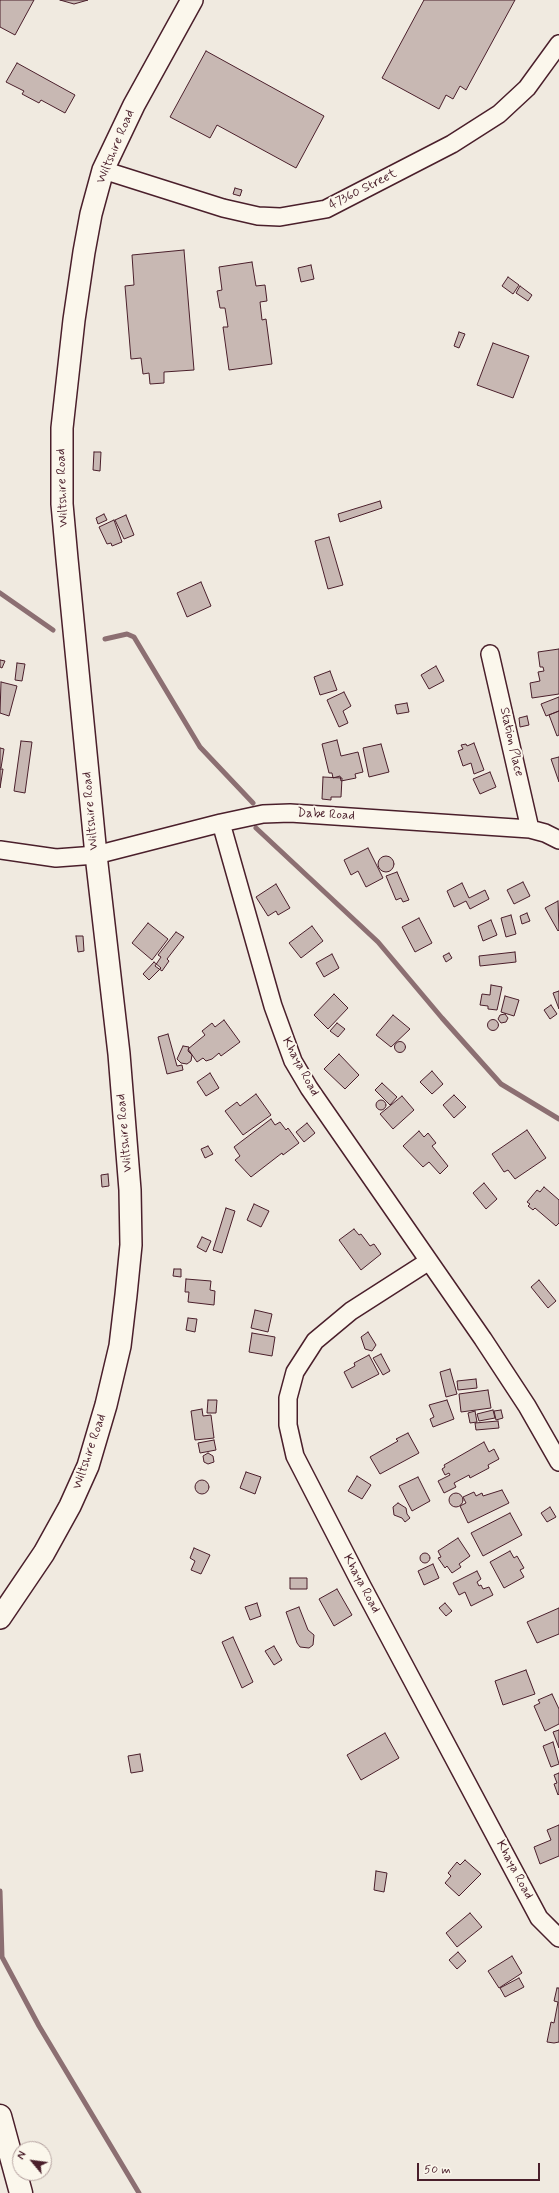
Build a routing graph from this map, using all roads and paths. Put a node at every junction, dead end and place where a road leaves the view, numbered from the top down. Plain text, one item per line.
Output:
1 (192, 0) edge
2 (559, 44) edge
3 (103, 170) junction
4 (490, 654) dead end
5 (221, 823) junction
6 (530, 830) junction
7 (559, 840) edge
8 (0, 850) edge
9 (96, 855) junction
10 (429, 1261) junction
11 (559, 1462) edge
12 (0, 1618) edge
13 (559, 1938) edge
14 (0, 2116) edge
15 (20, 2193) edge

1 - 3 street, Wiltshire Road
2 - 3 street, 47360 Street
3 - 9 street, Wiltshire Road
4 - 6 street, Station Place
5 - 6 street, Dabe Road
5 - 9 street, Dabe Road
5 - 10 street, Khaya Road
6 - 7 street, Dabe Road
8 - 9 street, Dabe Road
9 - 12 street, Wiltshire Road
10 - 11 street, Khaya Road
10 - 13 street, Khaya Road
14 - 15 highway

